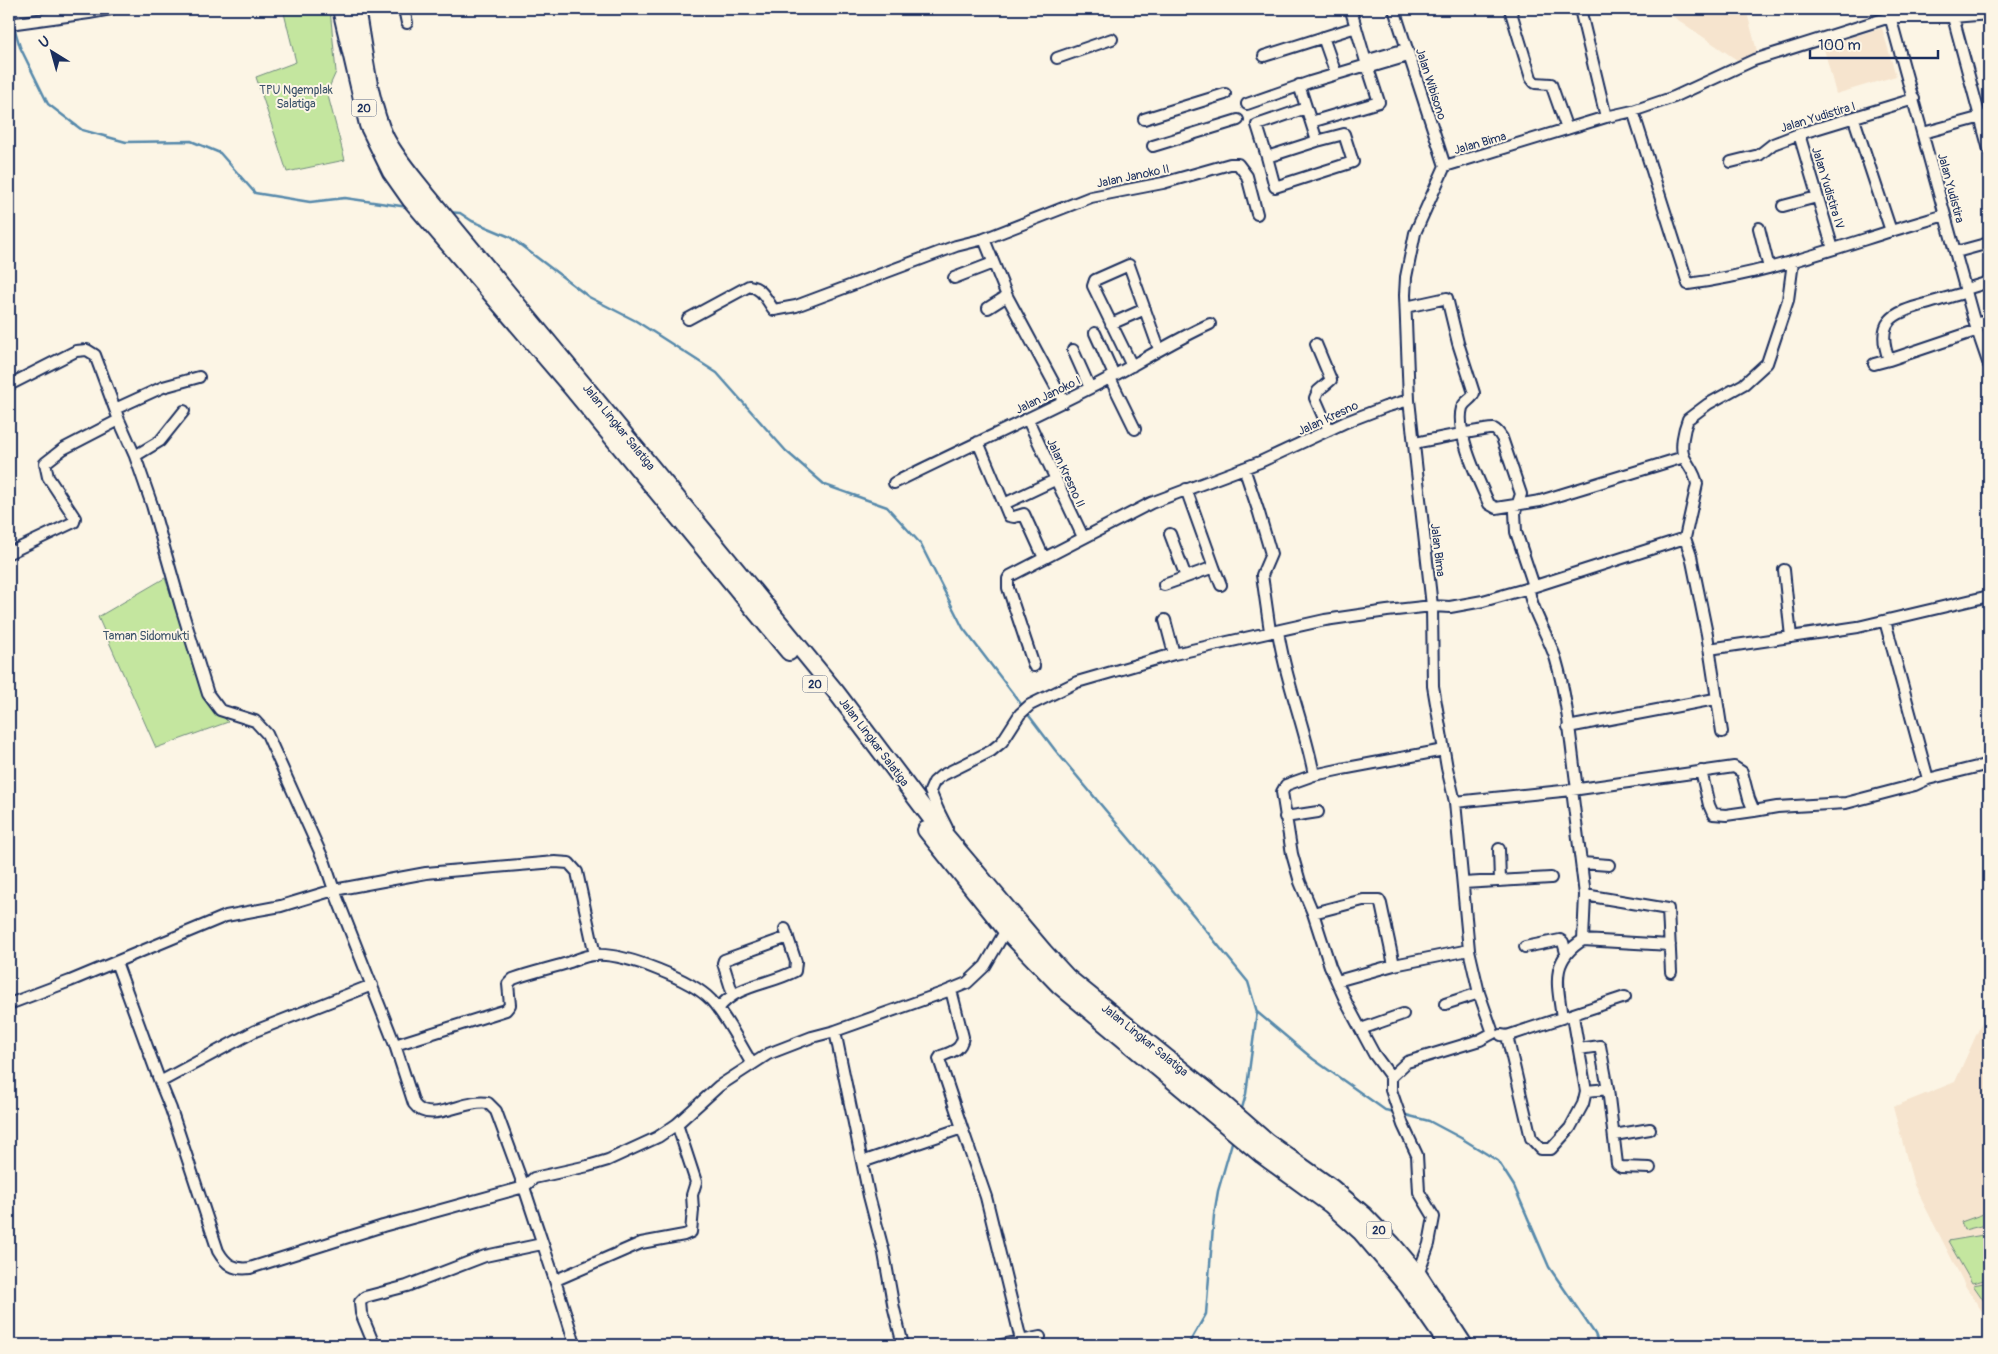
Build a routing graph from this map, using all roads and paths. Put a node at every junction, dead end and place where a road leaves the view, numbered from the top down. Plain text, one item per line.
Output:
1 (111, 9) edge
2 (341, 9) edge
3 (356, 9) edge
4 (404, 9) edge
5 (1394, 9) edge
6 (1510, 9) edge
7 (1580, 9) edge
8 (1889, 13) edge
9 (1352, 14) dead end
10 (1989, 14) edge
11 (1953, 17) junction
12 (407, 22) dead end
13 (9, 24) edge
14 (1356, 27) junction
15 (1323, 37) junction
16 (1112, 39) dead end
17 (1407, 53) junction
18 (1264, 56) dead end
19 (1057, 58) dead end
20 (1367, 65) junction
21 (1336, 74) junction
22 (1299, 86) junction
23 (1225, 94) dead end
24 (1914, 99) junction
25 (1248, 104) dead end
26 (1306, 108) junction
27 (1633, 111) junction
28 (1985, 116) edge
29 (1606, 117) junction
30 (1144, 119) dead end
31 (1854, 119) junction
32 (1238, 120) dead end
33 (1311, 122) junction
34 (1567, 129) junction
35 (1923, 133) junction
36 (1799, 134) junction
37 (1317, 141) junction
38 (1153, 146) dead end
39 (1989, 150) edge
40 (1267, 156) junction
41 (1731, 162) dead end
42 (1445, 166) junction
43 (418, 196) junction
44 (1817, 197) junction
45 (1783, 206) dead end
46 (1257, 214) dead end
47 (1945, 215) junction
48 (1759, 228) dead end
49 (1891, 232) junction
50 (984, 239) junction
51 (1989, 243) edge
52 (1834, 249) junction
53 (1956, 252) junction
54 (1793, 262) junction
55 (993, 263) junction
56 (1769, 268) junction
57 (954, 278) dead end
58 (1989, 282) edge
59 (1966, 290) junction
60 (1007, 296) junction
61 (1406, 307) junction
62 (988, 308) dead end
63 (1145, 310) junction
64 (688, 319) dead end
65 (1989, 320) edge
66 (1111, 324) junction
67 (1210, 324) dead end
68 (1977, 327) junction
69 (1095, 333) dead end
70 (1316, 344) dead end
71 (1159, 349) junction
72 (1073, 350) dead end
73 (1889, 360) junction
74 (1989, 362) edge
75 (1874, 364) dead end
76 (1132, 366) junction
77 (199, 376) dead end
78 (1112, 377) junction
79 (9, 385) edge
80 (1090, 388) junction
81 (1409, 400) junction
82 (1064, 402) junction
83 (115, 409) junction
84 (184, 411) dead end
85 (119, 420) junction
86 (1028, 420) junction
87 (1135, 429) dead end
88 (1329, 430) junction
89 (1462, 435) junction
90 (978, 442) junction
91 (1415, 443) junction
92 (135, 456) junction
93 (1684, 457) junction
94 (1244, 468) junction
95 (1055, 480) junction
96 (894, 483) dead end
97 (1186, 489) junction
98 (1518, 503) junction
99 (1004, 504) junction
100 (1170, 534) dead end
101 (1083, 537) junction
102 (1685, 538) junction
103 (9, 553) edge
104 (1044, 558) junction
105 (1214, 567) junction
106 (1784, 570) dead end
107 (1186, 577) junction
108 (1164, 585) dead end
109 (1221, 585) dead end
110 (1532, 587) junction
111 (1989, 596) edge
112 (1432, 606) junction
113 (1165, 620) dead end
114 (1885, 621) junction
115 (1274, 631) junction
116 (1791, 637) junction
117 (1709, 649) junction
118 (1174, 654) junction
119 (1034, 666) dead end
120 (1716, 698) junction
121 (1568, 727) junction
122 (1722, 732) dead end
123 (1444, 750) junction
124 (1989, 764) edge
125 (1701, 771) junction
126 (1314, 775) junction
127 (1928, 779) junction
128 (1574, 790) junction
129 (1455, 802) junction
130 (1754, 811) junction
131 (1318, 812) dead end
132 (1285, 817) junction
133 (1498, 849) dead end
134 (955, 857) junction
135 (1582, 863) junction
136 (1609, 865) dead end
137 (1551, 878) dead end
138 (1500, 881) junction
139 (1463, 883) junction
140 (334, 890) junction
141 (1585, 895) junction
142 (988, 897) junction
143 (1312, 913) junction
144 (1006, 930) junction
145 (1583, 940) junction
146 (1670, 946) junction
147 (1525, 947) dead end
148 (1469, 950) junction
149 (1566, 953) junction
150 (595, 955) junction
151 (116, 962) junction
152 (1394, 964) junction
153 (1671, 972) dead end
154 (1337, 981) junction
155 (372, 985) junction
156 (951, 990) junction
157 (1479, 993) junction
158 (733, 995) junction
159 (1625, 998) dead end
160 (9, 1004) edge
161 (1445, 1004) dead end
162 (718, 1009) junction
163 (1403, 1014) dead end
164 (1573, 1016) junction
165 (1562, 1018) junction
166 (1361, 1029) junction
167 (835, 1032) junction
168 (1493, 1033) junction
169 (1507, 1036) junction
170 (395, 1045) junction
171 (1579, 1049) junction
172 (752, 1064) junction
173 (1391, 1077) junction
174 (160, 1082) junction
175 (1608, 1089) junction
176 (1586, 1091) junction
177 (1217, 1106) junction
178 (677, 1124) junction
179 (962, 1128) junction
180 (1650, 1129) dead end
181 (1614, 1135) junction
182 (862, 1162) junction
183 (1650, 1168) dead end
184 (524, 1187) junction
185 (542, 1244) junction
186 (556, 1280) junction
187 (1413, 1281) junction
188 (1040, 1337) dead end
189 (1021, 1340) junction
190 (374, 1345) edge
191 (575, 1345) edge
192 (903, 1345) edge
193 (1001, 1345) edge
194 (1448, 1345) edge
195 (1464, 1345) edge

1 - 13 street
2 - 43 highway, Jalan Lingkar Salatiga / 20
3 - 43 highway, Jalan Lingkar Salatiga / 20
4 - 12 street
5 - 17 street, Jalan Wibisono
6 - 34 street
7 - 29 street
8 - 11 street, Jalan Bima
8 - 24 street, Jalan Yudistira
8 - 27 street, Jalan Bima
9 - 14 street
10 - 11 street, Jalan Bima
11 - 28 street
14 - 15 street
14 - 20 street
15 - 18 street
15 - 21 street
16 - 19 street
17 - 20 street
17 - 42 street, Jalan Wibisono
20 - 21 street
20 - 33 street
21 - 22 street
22 - 25 street
22 - 26 street
23 - 30 street
24 - 31 street, Jalan Yudistira I
24 - 35 street, Jalan Yudistira
26 - 33 street
26 - 40 street
27 - 29 street, Jalan Bima
27 - 56 street
28 - 35 street
28 - 39 street
29 - 34 street, Jalan Bima
31 - 36 street, Jalan Yudistira I
31 - 49 street
32 - 38 street
33 - 37 street
34 - 42 street, Jalan Bima
35 - 47 street, Jalan Yudistira
36 - 41 street, Jalan Yudistira I
36 - 44 street, Jalan Yudistira IV
37 - 40 street
37 - 40 street
42 - 61 street, Jalan Bima
43 - 134 highway, Jalan Lingkar Salatiga / 20
43 - 134 highway, Jalan Lingkar Salatiga / 20
44 - 45 street
44 - 52 street, Jalan Yudistira IV
46 - 50 street, Jalan Janoko II
47 - 49 street
47 - 53 street, Jalan Yudistira
48 - 56 street
49 - 52 street
50 - 55 street
50 - 64 street, Jalan Janoko II
51 - 53 street
52 - 54 street
53 - 59 street, Jalan Yudistira
54 - 56 street
54 - 93 street
55 - 57 street
55 - 60 street
58 - 59 street
59 - 68 street, Jalan Yudistira
59 - 73 street
60 - 62 street
60 - 82 street
61 - 81 street, Jalan Bima
61 - 89 street
63 - 66 street
63 - 66 street
63 - 71 street
65 - 68 street
66 - 76 street
67 - 71 street, Jalan Janoko I
68 - 73 street
68 - 74 street, Jalan Yudistira
69 - 78 street
70 - 88 street
71 - 76 street, Jalan Janoko I
72 - 80 street
73 - 75 street
76 - 78 street, Jalan Janoko I
77 - 83 street
78 - 80 street, Jalan Janoko I
78 - 87 street
79 - 83 street
80 - 82 street, Jalan Janoko I
81 - 88 street, Jalan Kresno
81 - 91 street, Jalan Bima
82 - 86 street, Jalan Janoko I
83 - 85 street
84 - 92 street
85 - 92 street
85 - 103 street
86 - 90 street, Jalan Janoko I
86 - 95 street, Jalan Kresno II
88 - 94 street, Jalan Kresno
89 - 91 street
89 - 98 street
89 - 98 street
90 - 96 street, Jalan Janoko I
90 - 99 street
91 - 112 street, Jalan Bima
92 - 140 street
93 - 98 street
93 - 102 street
94 - 97 street, Jalan Kresno
94 - 115 street
95 - 99 street
95 - 101 street, Jalan Kresno II
97 - 101 street, Jalan Kresno
97 - 105 street
98 - 110 street
99 - 104 street
100 - 107 street
101 - 104 street, Jalan Kresno
102 - 110 street
102 - 117 street
104 - 119 street, Jalan Kresno
105 - 107 street
105 - 109 street
106 - 116 street
107 - 108 street
110 - 112 street
110 - 121 street
111 - 114 street
112 - 115 street
112 - 123 street, Jalan Bima
113 - 118 street
114 - 116 street
114 - 127 street
115 - 118 street
115 - 126 street
116 - 117 street
117 - 120 street
118 - 134 street
120 - 121 street
120 - 122 street
121 - 128 street
123 - 126 street
123 - 129 street, Jalan Bima
124 - 127 street
125 - 128 street
125 - 130 street
125 - 130 street
126 - 132 street
127 - 130 street
128 - 129 street
128 - 135 street
129 - 139 street, Jalan Bima
131 - 132 street
132 - 143 street
133 - 138 street
134 - 142 highway, Jalan Lingkar Salatiga / 20
135 - 136 street
135 - 141 street
137 - 138 street
138 - 139 street
139 - 148 street, Jalan Bima
140 - 150 street
140 - 151 street
140 - 155 street
141 - 145 street
141 - 146 street
142 - 144 highway, Jalan Lingkar Salatiga / 20
142 - 177 highway, Jalan Lingkar Salatiga / 20
143 - 152 street
143 - 154 street
144 - 156 street
144 - 177 highway, Jalan Lingkar Salatiga / 20
145 - 146 street
145 - 149 street
146 - 153 street
147 - 149 street
148 - 152 street
148 - 157 street, Jalan Bima
149 - 165 street
150 - 162 street
150 - 170 street
151 - 160 street
151 - 174 street
152 - 154 street
154 - 166 street
155 - 170 street
155 - 174 street
156 - 167 street
156 - 179 street
157 - 161 street
157 - 168 street, Jalan Bima
158 - 158 street
158 - 162 street
159 - 164 street
162 - 172 street
163 - 166 street
164 - 165 street
164 - 171 street
165 - 169 street
166 - 173 street
167 - 172 street
167 - 182 street
168 - 169 street
168 - 173 street
169 - 176 street
170 - 184 street
171 - 175 street
171 - 176 street
172 - 178 street
173 - 187 street
174 - 184 street
175 - 176 street
175 - 181 street
177 - 187 highway, Jalan Lingkar Salatiga / 20
178 - 184 street
178 - 186 street
179 - 182 street
179 - 189 street
180 - 181 street
181 - 183 street
182 - 192 street
184 - 185 street
185 - 186 street
185 - 190 street
186 - 191 street
187 - 194 highway, Jalan Lingkar Salatiga / 20
187 - 195 highway, Jalan Lingkar Salatiga / 20
188 - 189 street
189 - 193 street

